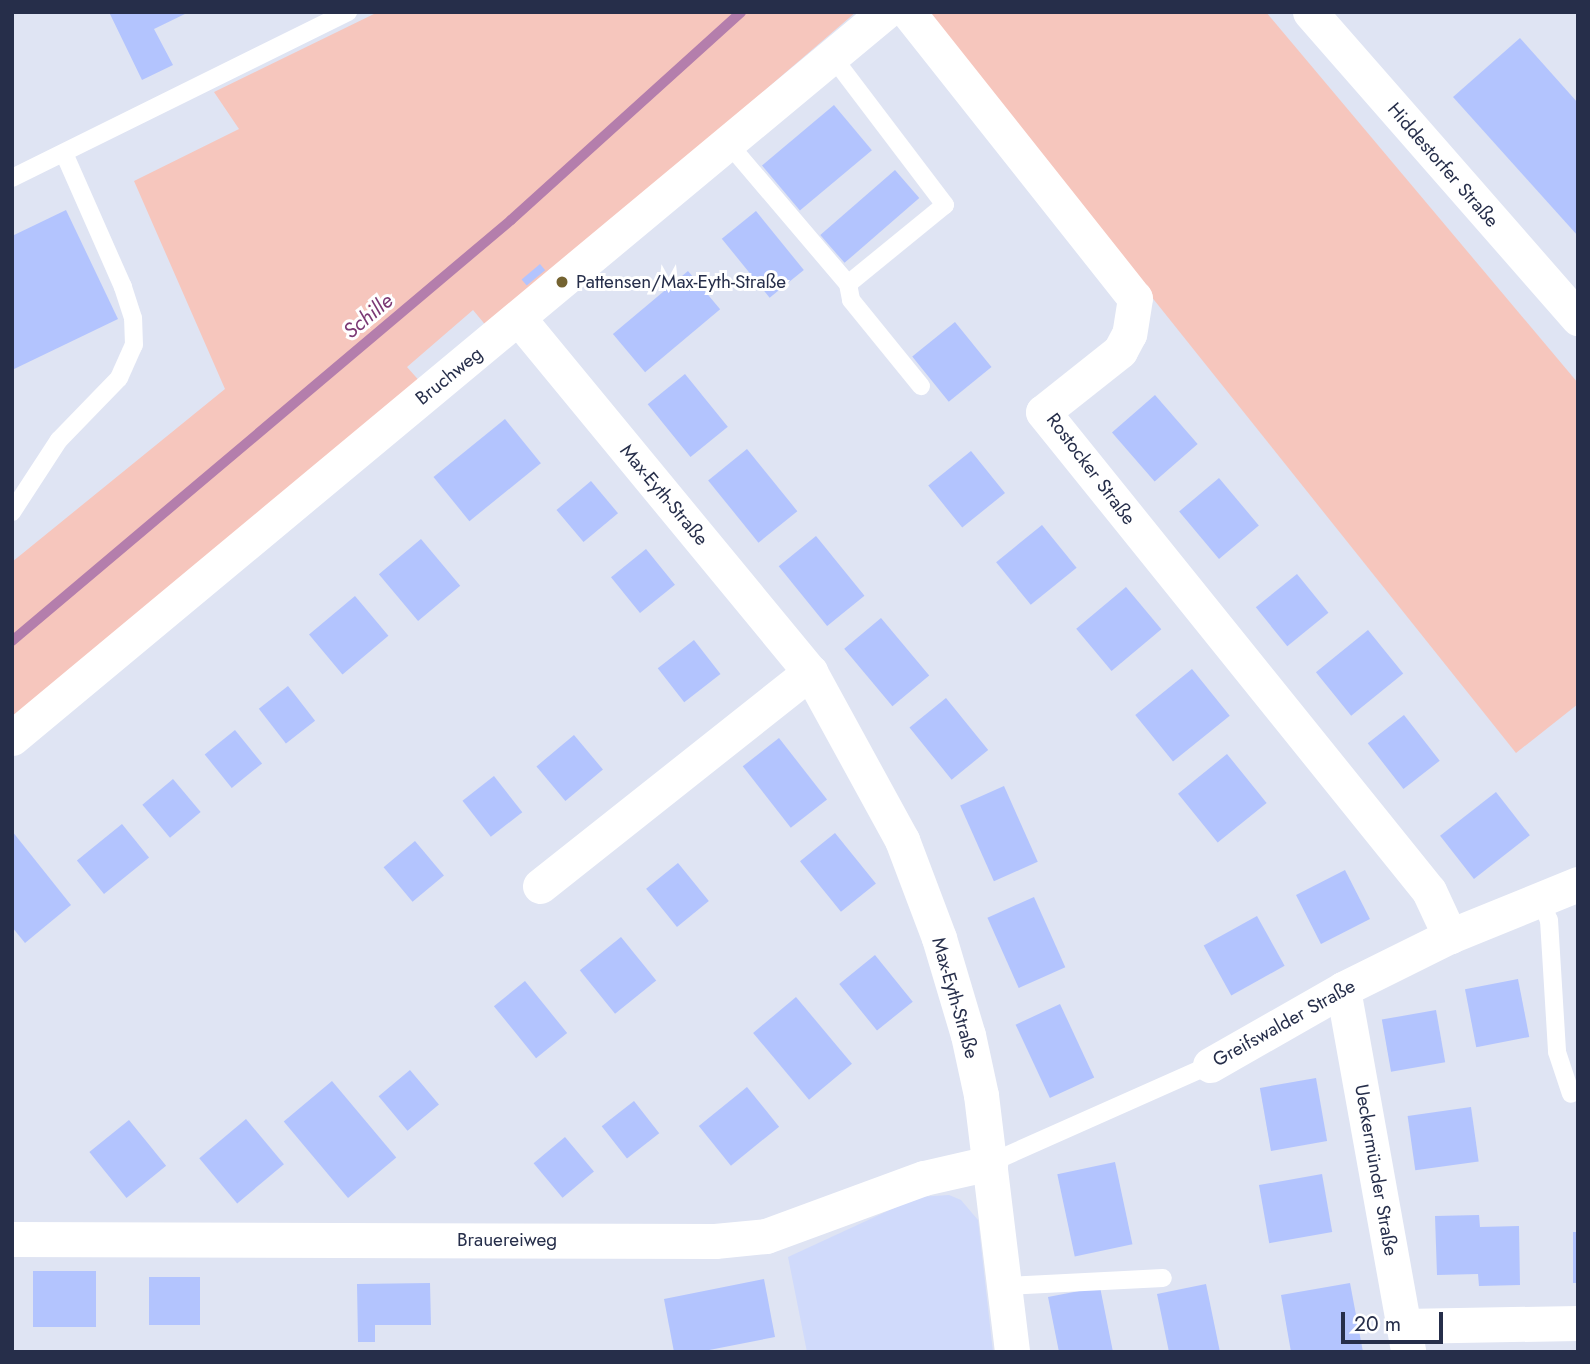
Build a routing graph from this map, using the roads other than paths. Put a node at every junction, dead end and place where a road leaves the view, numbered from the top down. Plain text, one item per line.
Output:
1 (348, 12) edge
2 (885, 12) edge
3 (908, 12) edge
4 (1310, 12) edge
5 (832, 56) junction
6 (728, 143) junction
7 (64, 153) junction
8 (12, 178) edge
9 (848, 284) junction
10 (1578, 318) edge
11 (519, 319) junction
12 (921, 386) dead end
13 (12, 512) edge
14 (810, 672) junction
15 (12, 738) edge
16 (1578, 884) edge
17 (540, 886) dead end
18 (1539, 897) junction
19 (1450, 936) junction
20 (1343, 989) junction
21 (1210, 1065) joint
22 (1571, 1094) dead end
23 (990, 1163) junction
24 (12, 1239) edge
25 (1164, 1278) dead end
26 (1006, 1286) junction
27 (1578, 1323) edge
28 (1406, 1339) edge
29 (1012, 1352) edge

1 - 7 lane
2 - 5 street, Bruchweg
3 - 19 street, Rostocker Straße
4 - 10 street, Hiddestorfer Straße
5 - 6 street, Bruchweg
5 - 9 lane
6 - 9 lane
6 - 11 street, Bruchweg
7 - 8 lane
7 - 13 lane
9 - 12 lane
11 - 14 street, Max-Eyth-Straße
11 - 15 street, Bruchweg
14 - 17 street
14 - 23 street, Max-Eyth-Straße
16 - 18 street, Greifswalder Straße
18 - 19 street, Greifswalder Straße
18 - 22 lane
19 - 20 street, Greifswalder Straße
20 - 21 street, Greifswalder Straße
20 - 28 street, Ueckermünder Straße
21 - 23 lane, Greifswalder Straße
23 - 24 street, Brauereiweg
23 - 26 street, Max-Eyth-Straße
25 - 26 lane
26 - 29 street, Max-Eyth-Straße
27 - 28 street

